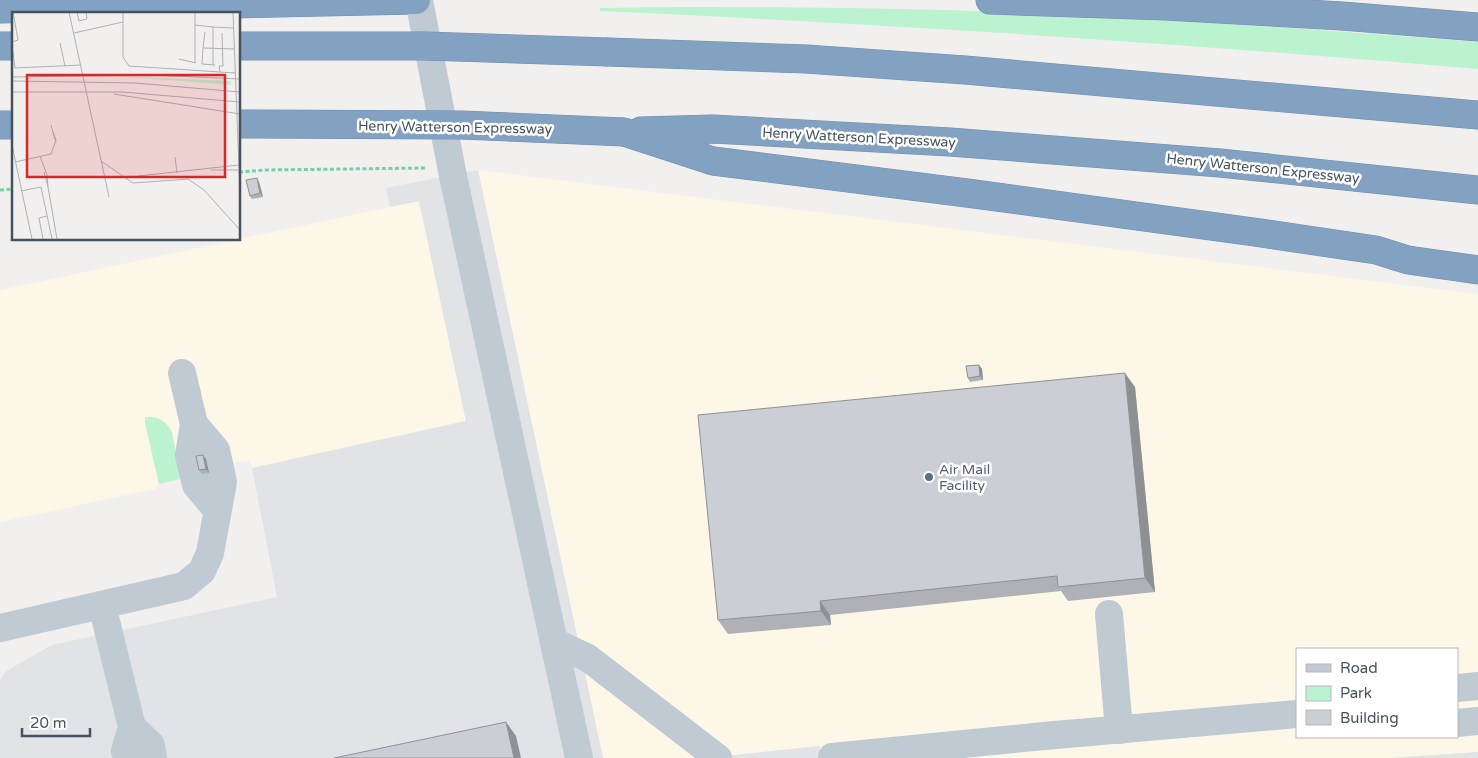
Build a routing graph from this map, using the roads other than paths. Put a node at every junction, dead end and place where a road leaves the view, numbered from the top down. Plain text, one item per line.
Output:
1 (418, 0) edge
2 (990, 0) edge
3 (0, 9) edge
4 (1478, 27) edge
5 (240, 46) edge
6 (1478, 115) edge
7 (240, 124) edge
8 (624, 132) junction
9 (1478, 190) edge
10 (1376, 250) junction
11 (1478, 258) edge
12 (1478, 270) edge
13 (182, 373) dead end
14 (102, 605) junction
15 (1108, 614) dead end
16 (0, 628) edge
17 (554, 642) junction
18 (1478, 686) edge
19 (1458, 688) edge
20 (1296, 714) edge
21 (1478, 721) edge
22 (1458, 723) edge
23 (132, 727) junction
24 (1119, 730) junction
25 (832, 757) edge
26 (127, 758) edge
27 (153, 758) edge
28 (579, 758) edge
29 (718, 758) edge

1 - 3 highway
1 - 17 street
2 - 4 highway
5 - 6 highway, bridge
7 - 8 highway, Henry Watterson Expressway, bridge
8 - 9 highway, Henry Watterson Expressway
8 - 10 highway
10 - 11 highway
10 - 12 highway
13 - 14 street
14 - 16 street
14 - 23 street
15 - 24 street
17 - 28 street
17 - 29 street
18 - 19 street
20 - 24 street
21 - 22 street
23 - 26 street
23 - 27 street
24 - 25 street

